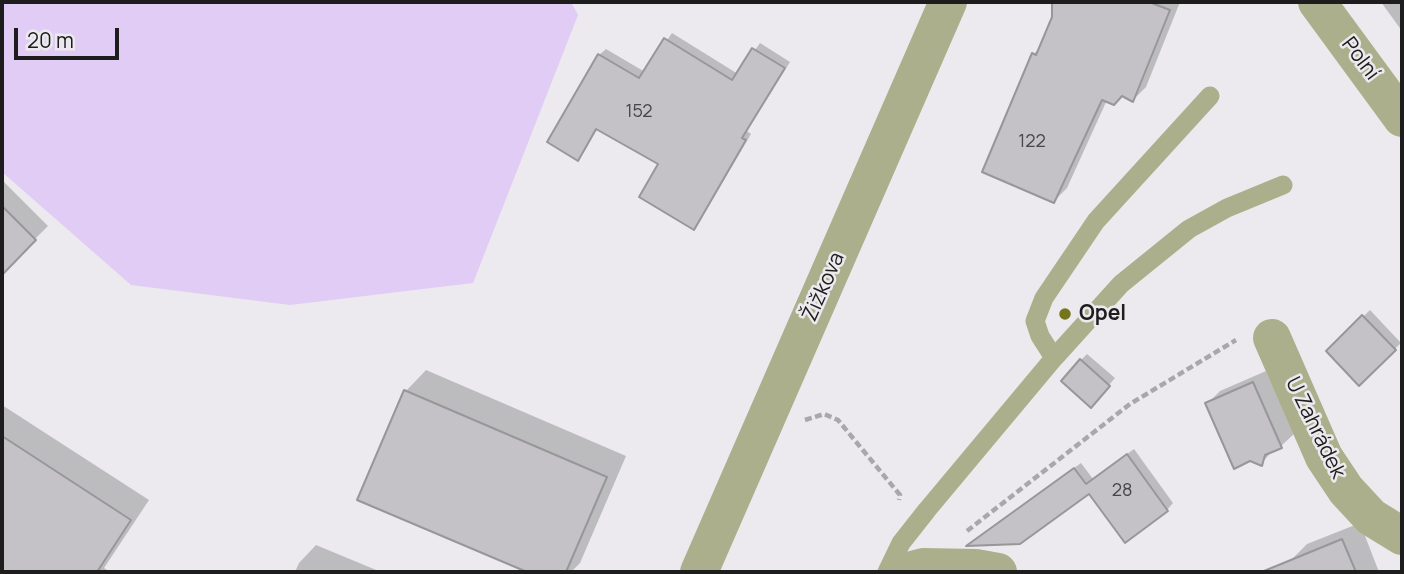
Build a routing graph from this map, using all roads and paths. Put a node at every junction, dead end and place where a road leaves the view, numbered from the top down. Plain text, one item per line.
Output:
1 (948, 2) edge
2 (1317, 2) edge
3 (1210, 96) dead end
4 (1402, 118) edge
5 (1283, 184) dead end
6 (1272, 338) joint
7 (1054, 358) junction
8 (804, 421) dead end
9 (965, 533) dead end
10 (1402, 536) edge
11 (902, 558) edge
12 (699, 572) edge
13 (887, 572) edge
14 (998, 572) edge

1 - 12 street, Žižkova
2 - 4 street, Polní
3 - 7 lane
5 - 7 lane
6 - 9 path
6 - 10 street, U Zahrádek
7 - 11 lane
8 - 11 path
11 - 13 lane
11 - 14 street

